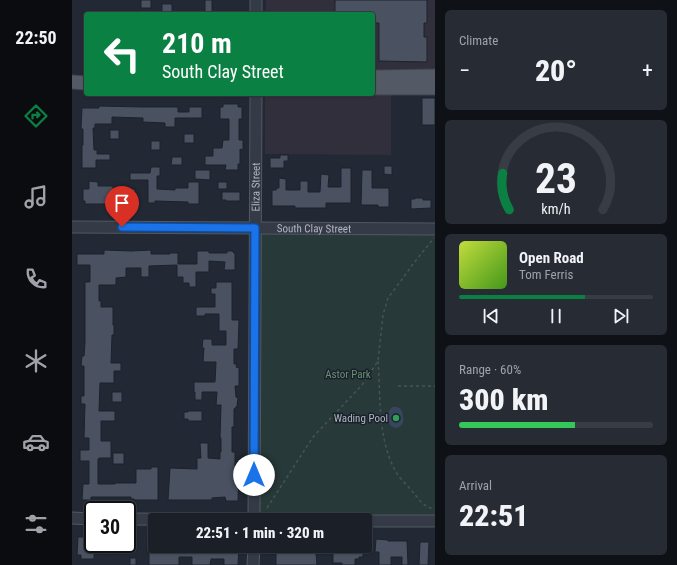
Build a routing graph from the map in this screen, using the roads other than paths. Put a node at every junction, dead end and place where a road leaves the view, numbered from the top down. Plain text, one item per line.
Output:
1 (256, 0) edge
2 (256, 12) edge
3 (435, 76) edge
4 (375, 77) edge
5 (72, 82) edge
6 (84, 83) edge
7 (375, 88) edge
8 (435, 88) edge
9 (256, 96) edge
10 (72, 227) edge
11 (255, 228) junction
12 (435, 229) edge
13 (254, 513) edge
14 (72, 518) edge
15 (84, 518) edge
16 (136, 519) edge
17 (148, 519) edge
18 (372, 521) edge
19 (435, 521) edge
20 (254, 553) edge
21 (253, 565) edge

1 - 2 street
3 - 4 main road
5 - 6 main road
7 - 8 main road
9 - 11 street, Eliza Street
10 - 11 street, South Clay Street
11 - 12 street, South Clay Street
11 - 13 street, Eliza Street
14 - 15 street
16 - 17 street
18 - 19 street
20 - 21 street

